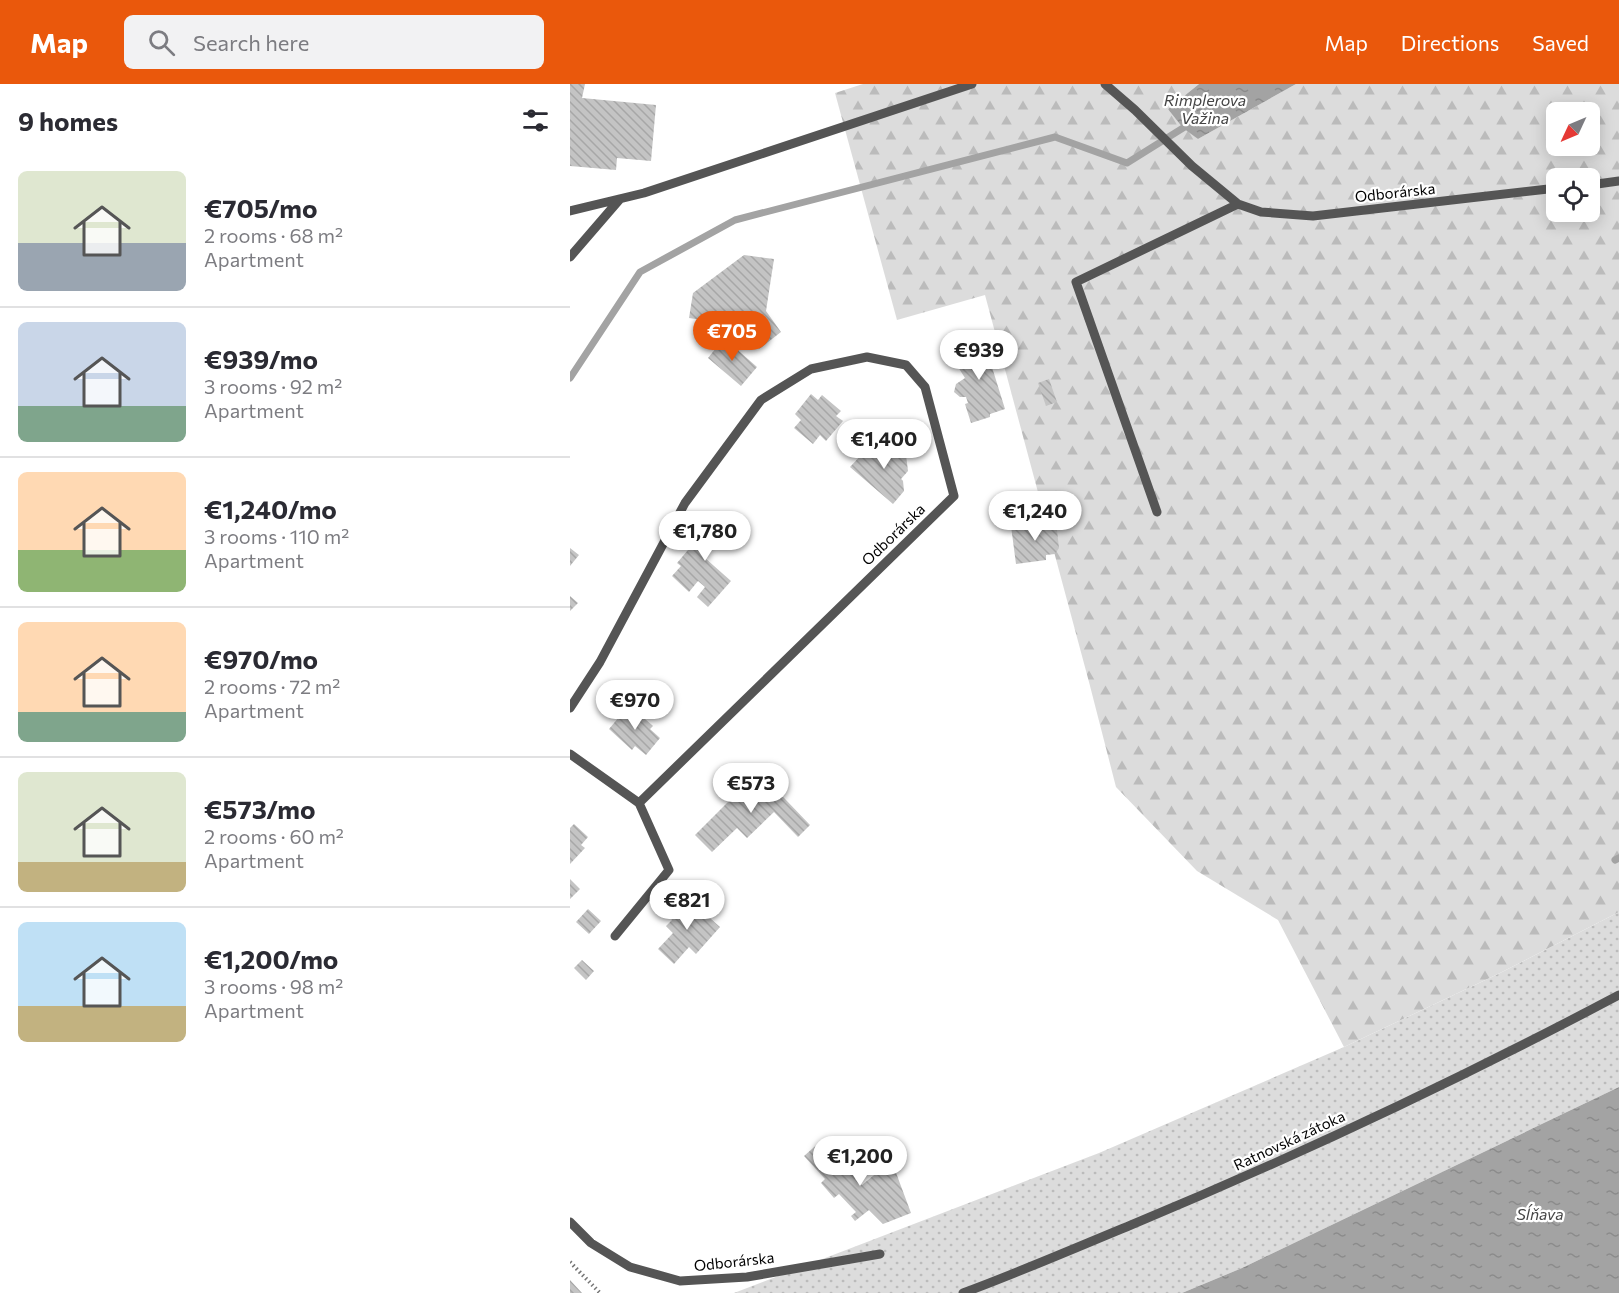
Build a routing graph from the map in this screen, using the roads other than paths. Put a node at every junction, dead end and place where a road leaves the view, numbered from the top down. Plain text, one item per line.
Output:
1 (972, 84) edge
2 (1105, 84) edge
3 (1619, 181) edge
4 (1600, 184) edge
5 (1546, 189) edge
6 (620, 199) junction
7 (1238, 204) junction
8 (570, 211) edge
9 (570, 257) edge
10 (1157, 512) dead end
11 (570, 708) edge
12 (570, 754) edge
13 (639, 803) junction
14 (615, 936) dead end
15 (1619, 995) edge
16 (570, 1222) edge
17 (880, 1254) dead end
18 (963, 1293) edge

1 - 6 lane
2 - 7 lane, Odborárska
3 - 4 lane
5 - 7 lane, Odborárska
6 - 8 lane
6 - 9 lane
7 - 10 lane
11 - 13 lane, Odborárska
12 - 13 lane
13 - 14 lane
15 - 18 lane, Ratnovská zátoka
16 - 17 lane, Odborárska

